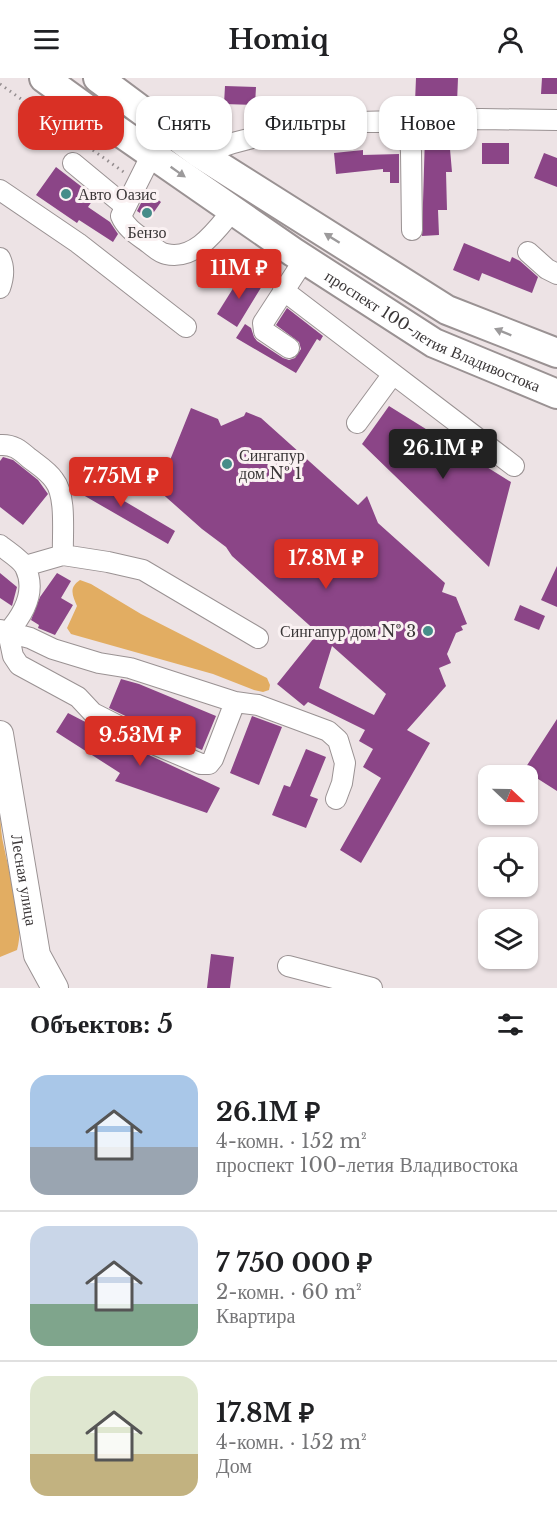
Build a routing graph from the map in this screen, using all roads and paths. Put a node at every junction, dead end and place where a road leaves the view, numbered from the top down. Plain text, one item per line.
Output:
1 (44, 78) edge
2 (99, 78) edge
3 (0, 84) edge
4 (477, 119) edge
5 (557, 120) edge
6 (379, 122) edge
7 (411, 150) edge
8 (152, 154) junction
9 (200, 154) junction
10 (73, 163) dead end
11 (138, 182) junction
12 (0, 190) edge
13 (125, 206) junction
14 (233, 210) junction
15 (412, 230) dead end
16 (528, 252) dead end
17 (0, 258) edge
18 (304, 260) junction
19 (557, 274) edge
20 (0, 288) edge
21 (283, 291) junction
22 (186, 327) dead end
23 (289, 348) dead end
24 (557, 353) edge
25 (393, 374) junction
26 (557, 394) edge
27 (357, 423) dead end
28 (0, 445) edge
29 (514, 466) dead end
30 (0, 545) edge
31 (63, 555) junction
32 (24, 566) junction
33 (4, 631) edge
34 (258, 638) dead end
35 (53, 649) junction
36 (40, 677) junction
37 (235, 702) junction
38 (0, 734) edge
39 (336, 799) dead end
40 (288, 966) dead end
41 (55, 988) edge
42 (372, 988) edge

1 - 8 highway, проспект 100-летия Владивостока
2 - 9 highway, проспект 100-летия Владивостока
3 - 11 path
4 - 5 street
6 - 9 street
7 - 15 street
8 - 11 street
8 -> 14 highway, проспект 100-летия Владивостока
24 -> 9 highway, проспект 100-летия Владивостока
10 - 13 street
11 - 13 street
12 - 22 street
13 - 14 street
14 - 18 highway, проспект 100-летия Владивостока
16 - 19 street
17 - 20 street
18 - 21 street
18 - 26 highway, проспект 100-летия Владивостока
21 - 23 street
21 - 25 street
25 - 27 street
25 - 29 street
28 - 31 street
30 - 32 street
31 - 32 street
31 - 34 street
32 - 33 street
33 - 35 street
33 - 36 street
35 - 36 street
35 - 37 street
36 - 37 street
37 - 39 street
38 - 41 main road, Лесная улица
40 - 42 street

